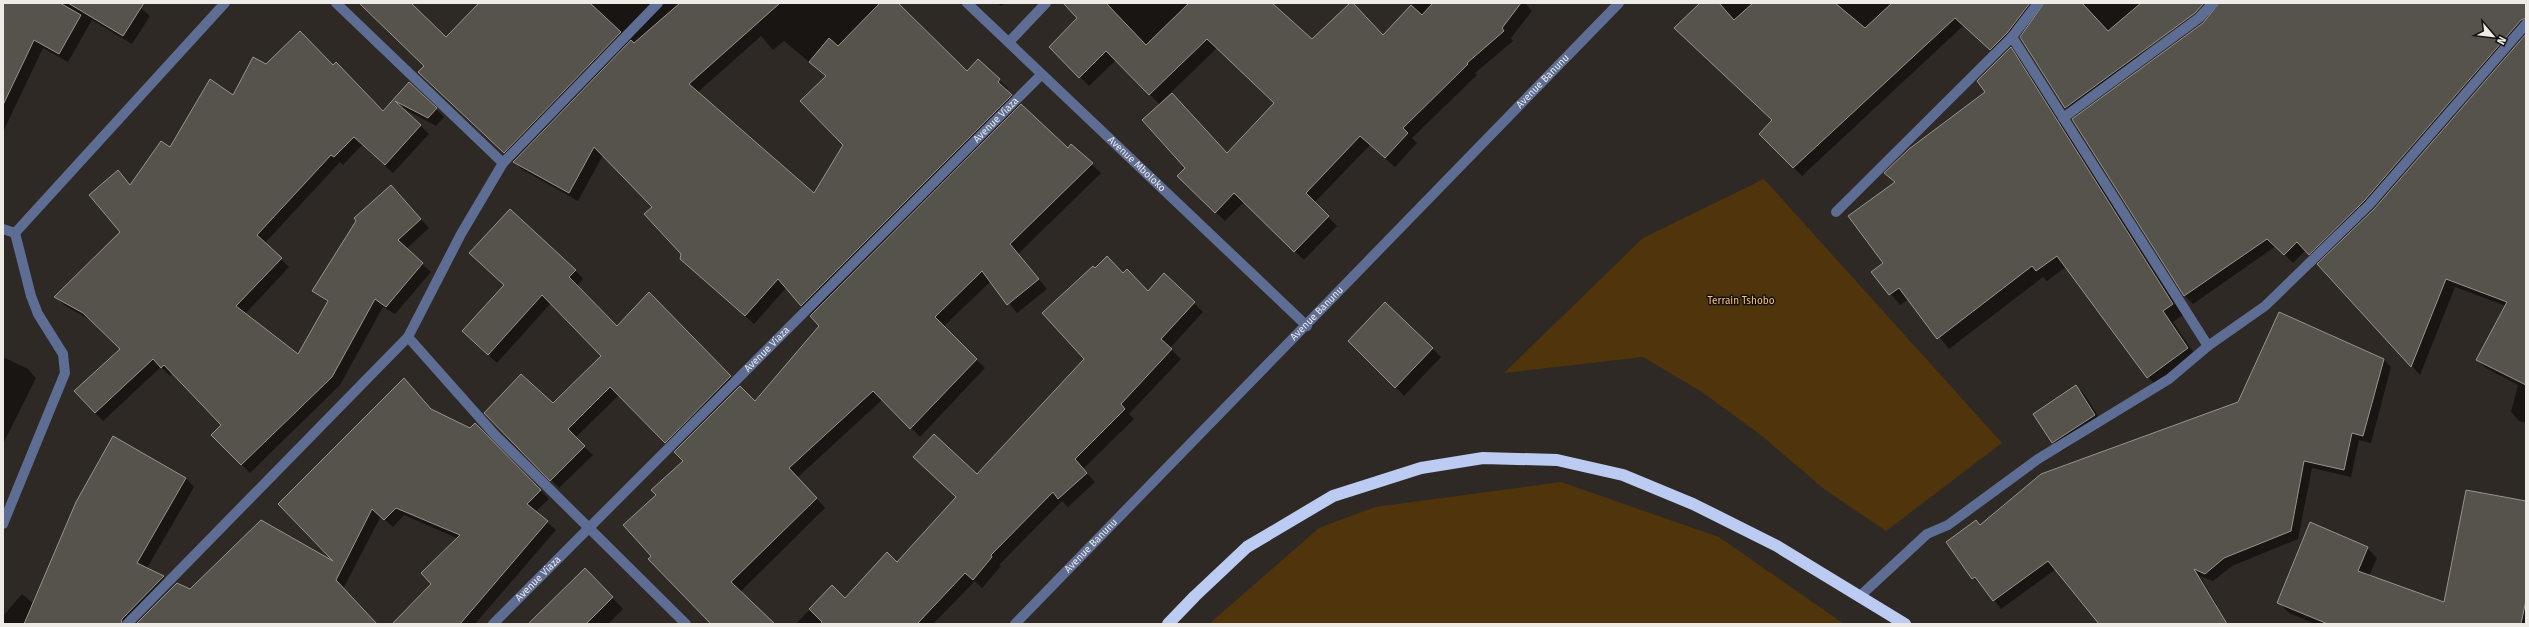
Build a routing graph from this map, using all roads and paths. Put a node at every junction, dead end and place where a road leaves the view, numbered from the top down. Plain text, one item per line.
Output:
1 (225, 3) edge
2 (336, 3) edge
3 (658, 3) edge
4 (966, 3) edge
5 (1046, 3) edge
6 (2038, 3) edge
7 (2213, 3) edge
8 (1614, 5) edge
9 (2526, 24) edge
10 (2012, 37) junction
11 (1009, 42) junction
12 (1041, 75) junction
13 (2063, 118) junction
14 (503, 163) junction
15 (1836, 212) dead end
16 (3, 229) edge
17 (16, 233) junction
18 (1307, 326) junction
19 (408, 337) junction
20 (2208, 346) junction
21 (3, 524) edge
22 (587, 528) junction
23 (1859, 597) junction
24 (127, 624) edge
25 (493, 624) edge
26 (686, 624) edge
27 (1015, 624) edge
28 (1168, 624) edge
29 (1905, 624) edge

1 - 17 street
2 - 14 street
3 - 14 street
4 - 11 street, Avenue Mboloko
5 - 11 street
6 - 10 street
7 - 13 street
8 - 18 street, Avenue Banunu
9 - 20 street
10 - 13 street
10 - 15 street
11 - 12 street, Avenue Mboloko
12 - 18 street, Avenue Mboloko
12 - 22 street, Avenue Viaza
13 - 20 street
14 - 19 street
16 - 17 street
17 - 21 street
18 - 27 street, Avenue Banunu
19 - 22 street
19 - 24 street
20 - 23 street
22 - 25 street, Avenue Viaza
22 - 26 street
23 - 28 highway
23 - 29 highway

